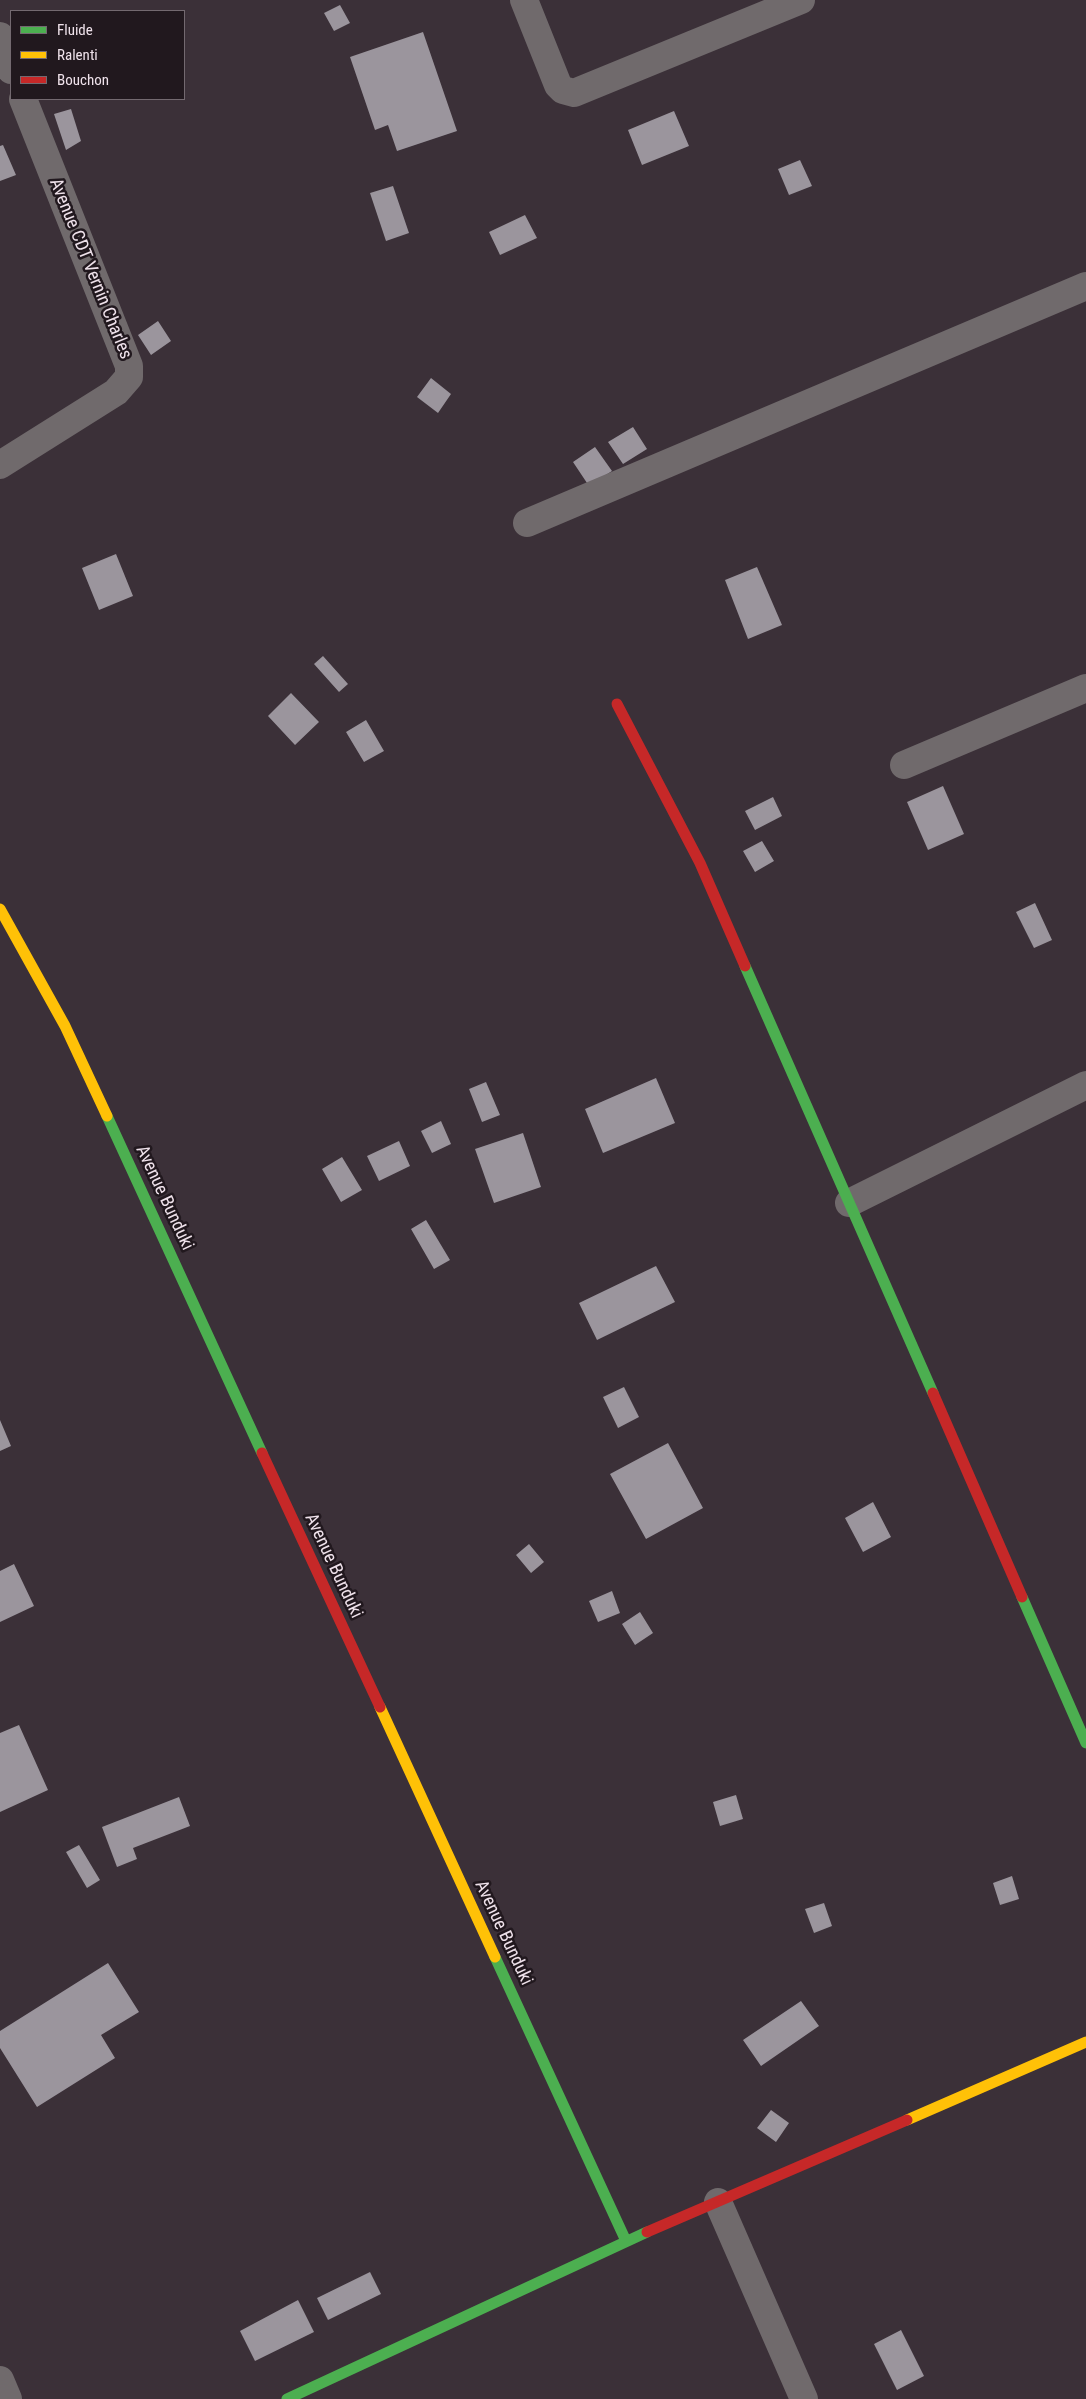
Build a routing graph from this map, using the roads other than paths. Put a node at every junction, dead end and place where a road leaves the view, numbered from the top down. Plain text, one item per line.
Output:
1 (524, 0) edge
2 (801, 0) edge
3 (0, 36) edge
4 (10, 67) edge
5 (23, 100) edge
6 (1086, 286) edge
7 (0, 465) edge
8 (527, 523) dead end
9 (1086, 688) edge
10 (617, 704) dead end
11 (904, 765) dead end
12 (0, 909) edge
13 (1086, 1085) edge
14 (849, 1203) junction
15 (1086, 1743) edge
16 (1086, 2042) edge
17 (718, 2202) junction
18 (626, 2241) junction
19 (0, 2380) edge
20 (8, 2399) edge
21 (287, 2399) edge
22 (804, 2399) edge

1 - 2 street
3 - 4 street
5 - 7 street, Avenue CDT Vernin Charles
6 - 8 street
9 - 11 street
10 - 14 street
12 - 18 street, Avenue Bunduki
13 - 14 street
14 - 15 street
16 - 17 street
17 - 18 street
17 - 22 street
18 - 21 street
19 - 20 street

